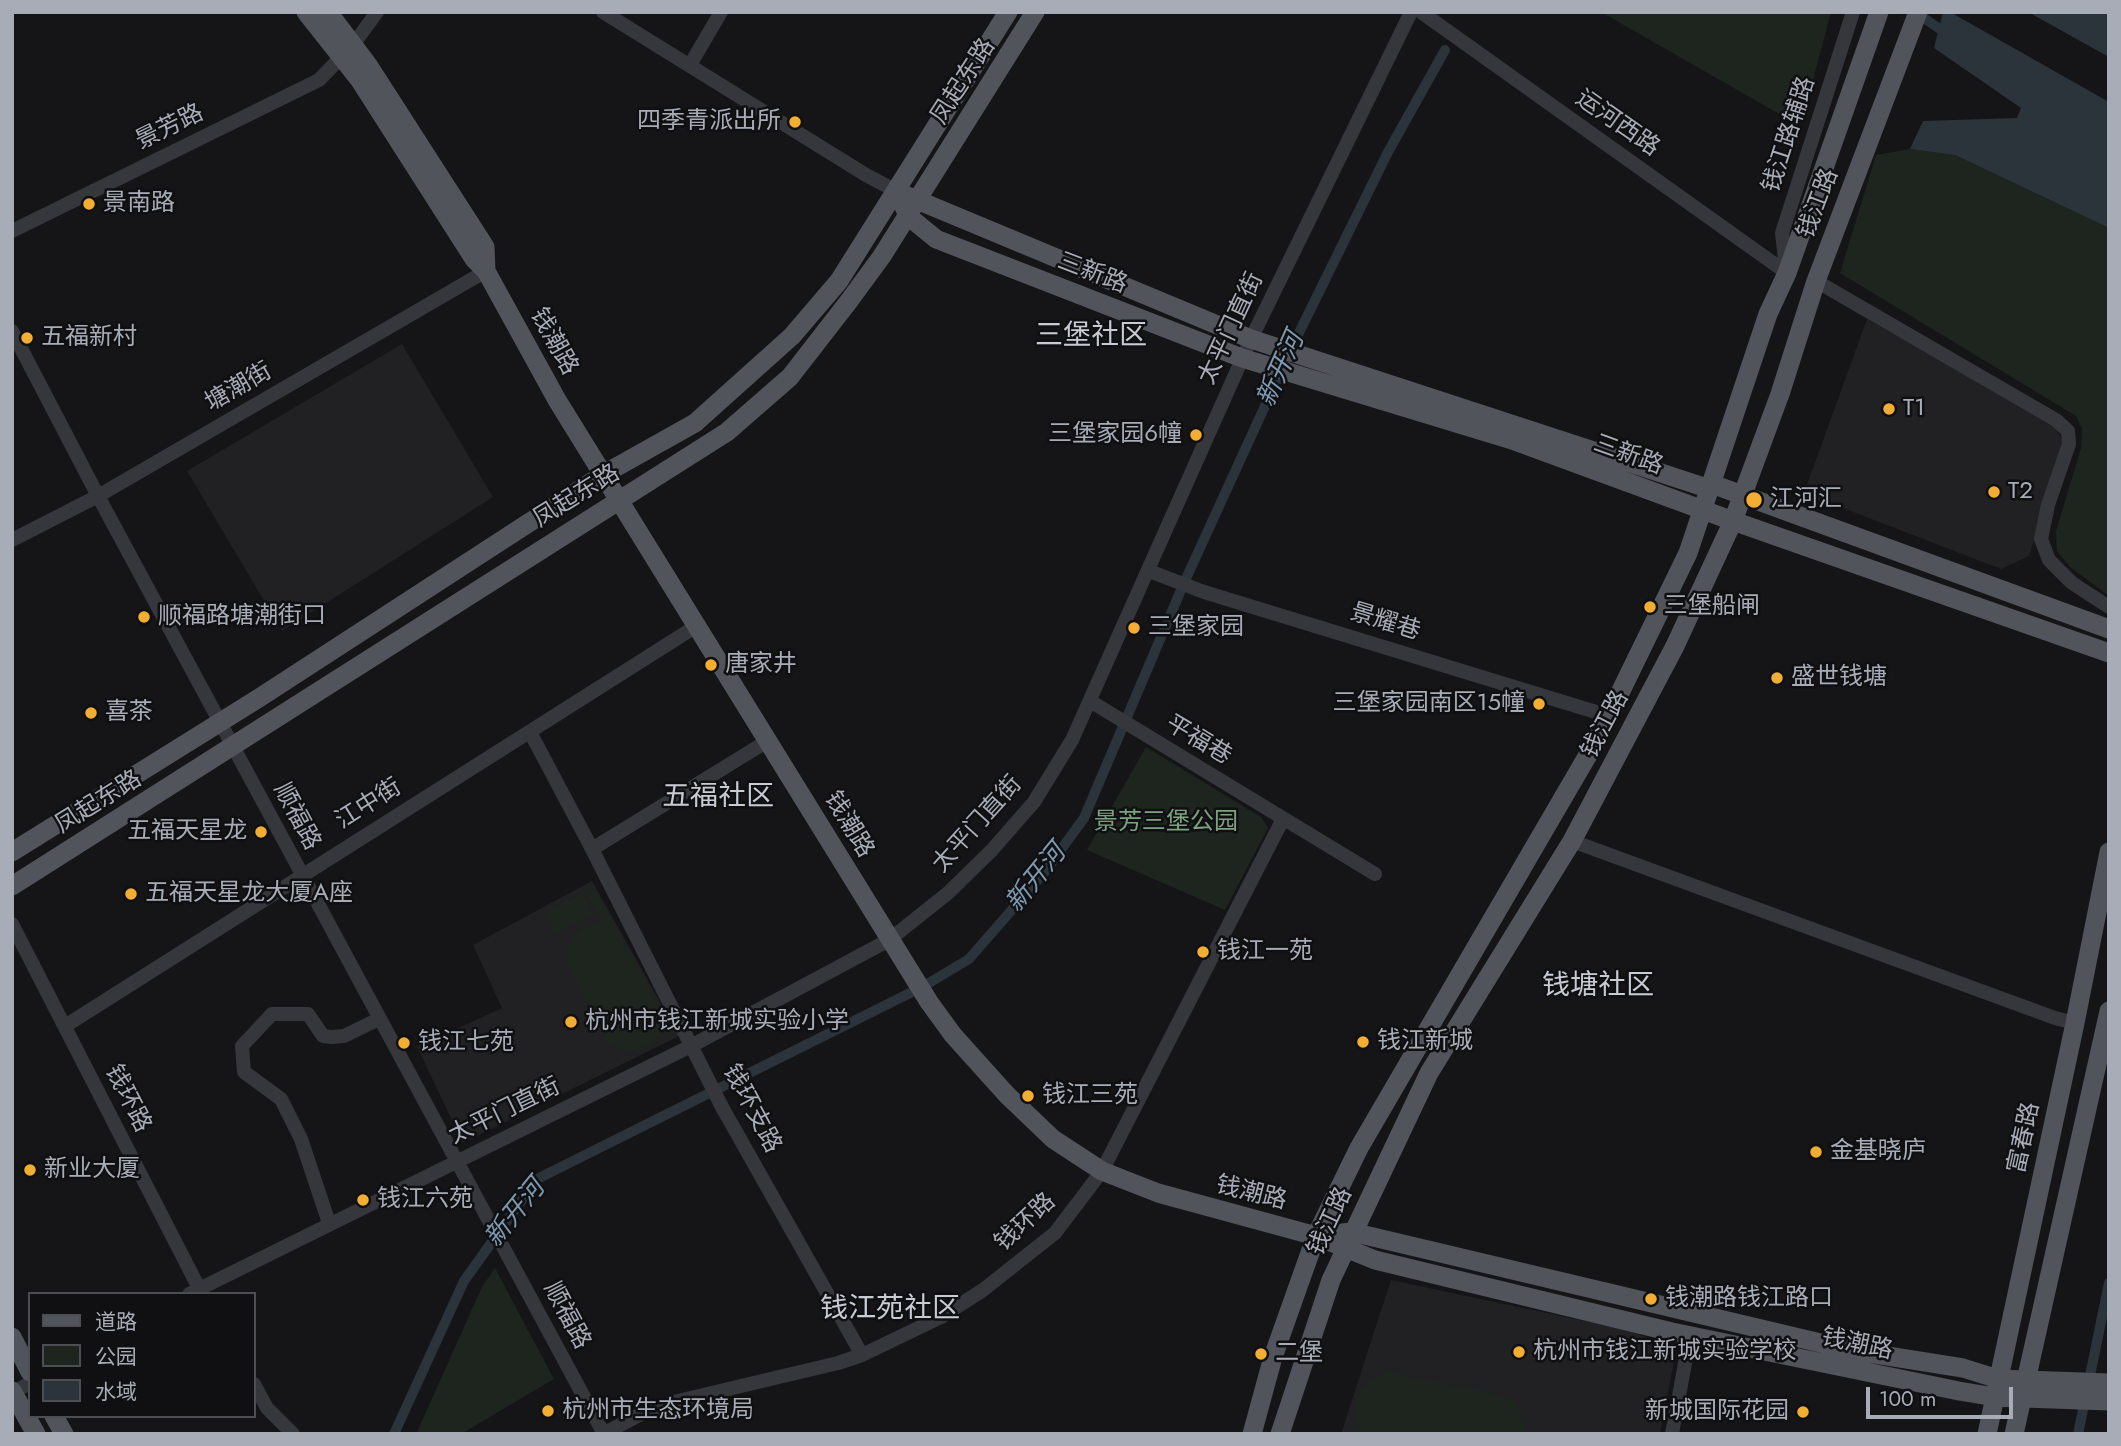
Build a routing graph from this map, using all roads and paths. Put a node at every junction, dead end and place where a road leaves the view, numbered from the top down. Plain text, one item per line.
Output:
1 (306, 12) edge
2 (328, 12) edge
3 (377, 12) edge
4 (603, 12) edge
5 (721, 12) edge
6 (1008, 12) edge
7 (1035, 12) edge
8 (1412, 12) edge
9 (1421, 12) edge
10 (1918, 12) edge
11 (1853, 14) edge
12 (1877, 19) edge
13 (347, 51) junction
14 (690, 65) junction
15 (898, 192) junction
16 (912, 208) junction
17 (12, 231) edge
18 (486, 271) junction
19 (1787, 273) junction
20 (1816, 281) junction
21 (12, 331) edge
22 (1251, 339) junction
23 (1251, 361) junction
24 (604, 474) junction
25 (1711, 486) junction
26 (98, 496) junction
27 (1741, 497) junction
28 (619, 500) junction
29 (1703, 510) junction
30 (1733, 521) junction
31 (12, 540) edge
32 (1149, 571) junction
33 (2109, 607) edge
34 (698, 625) junction
35 (2109, 629) edge
36 (2109, 653) edge
37 (1090, 701) junction
38 (1609, 716) junction
39 (221, 722) junction
40 (530, 732) junction
41 (769, 740) junction
42 (233, 748) junction
43 (1283, 819) junction
44 (1572, 841) junction
45 (592, 849) junction
46 (12, 852) edge
47 (2109, 852) edge
48 (301, 874) junction
49 (1374, 874) dead end
50 (12, 886) edge
51 (12, 924) edge
52 (890, 940) junction
53 (2109, 1011) edge
54 (379, 1019) junction
55 (2075, 1023) junction
56 (65, 1026) junction
57 (691, 1046) junction
58 (457, 1161) junction
59 (1102, 1171) junction
60 (329, 1223) junction
61 (1316, 1236) junction
62 (1348, 1240) junction
63 (197, 1292) edge
64 (1690, 1336) junction
65 (12, 1337) edge
66 (862, 1354) junction
67 (28, 1367) edge
68 (256, 1388) edge
69 (1996, 1388) junction
70 (2023, 1389) junction
71 (13, 1392) edge
72 (2107, 1392) edge
73 (55, 1418) edge
74 (36, 1434) edge
75 (64, 1434) edge
76 (293, 1434) edge
77 (604, 1434) edge
78 (1252, 1434) edge
79 (1280, 1434) edge
80 (1672, 1434) edge
81 (1987, 1434) edge
82 (2014, 1434) edge

1 - 13 main road, 钱潮路
2 - 13 main road, 钱潮路
3 - 13 street, 景芳路
4 - 14 street
5 - 14 street
6 - 15 main road, 凤起东路
7 - 16 main road, 凤起东路
8 - 22 street, 太平门直街
9 - 19 street, 运河西路
10 - 20 main road, 钱江路
11 - 19 street, 钱江路辅路
12 - 19 main road, 钱江路
13 - 17 street, 景芳路
13 - 18 main road, 钱潮路
14 - 15 street
15 - 16 main road, 三新路
15 - 24 main road, 凤起东路
16 - 22 main road, 三新路
16 - 23 main road, 三新路
16 - 28 main road, 凤起东路
18 - 24 main road, 钱潮路
18 - 26 street, 塘潮街
19 - 25 main road, 钱江路
20 - 27 main road, 钱江路
20 - 33 street
21 - 26 street, 顺福路
22 - 23 street, 太平门直街
22 - 25 main road, 三新路
23 - 29 main road, 三新路
23 - 32 street, 太平门直街
24 - 28 main road, 钱潮路
24 - 39 main road, 凤起东路
25 - 27 main road, 三新路
25 - 29 main road, 钱江路
26 - 31 street, 塘潮街
26 - 39 street, 顺福路
27 - 30 main road, 钱江路
27 - 35 main road, 三新路
28 - 34 main road, 钱潮路
28 - 42 main road, 凤起东路
29 - 30 main road, 三新路
29 - 38 main road, 钱江路
30 - 36 main road, 三新路
30 - 44 main road, 钱江路
32 - 37 street, 太平门直街
32 - 38 street, 景耀巷
34 - 40 street, 江中街
34 - 41 main road, 钱潮路
37 - 43 street, 平福巷
37 - 52 street, 太平门直街
38 - 61 main road, 钱江路
39 - 42 street, 顺福路
39 - 46 main road, 凤起东路
40 - 45 street, 钱环支路
40 - 48 street, 江中街
41 - 45 street
41 - 52 main road, 钱潮路
42 - 48 street, 顺福路
42 - 50 main road, 凤起东路
43 - 49 street, 平福巷
43 - 59 street, 钱环路
44 - 55 street
44 - 62 main road, 钱江路
45 - 57 street, 钱环支路
47 - 55 main road, 富春路
48 - 54 street, 顺福路
48 - 56 street, 江中街
51 - 56 street, 钱环路
52 - 57 street, 太平门直街
52 - 59 main road, 钱潮路
53 - 70 main road
54 - 58 street, 顺福路
54 - 60 street
55 - 69 main road, 富春路
56 - 63 street, 钱环路
57 - 58 street, 太平门直街
57 - 66 street, 钱环支路
58 - 60 street, 太平门直街
58 - 77 street, 顺福路
59 - 61 main road, 钱潮路
59 - 66 street, 钱环路
60 - 63 street, 太平门直街
61 - 62 main road, 钱潮路
61 - 78 main road, 钱江路
62 - 64 main road, 钱潮路
62 - 69 main road, 钱潮路
62 - 79 main road, 钱江路
64 - 69 main road, 钱潮路
64 - 80 street
65 - 67 main road
66 - 77 street, 钱环路
68 - 76 street
69 - 70 main road, 钱潮路
69 - 81 main road, 富春路
70 - 72 main road, 钱潮路
70 - 82 main road
71 - 74 main road
73 - 75 main road

